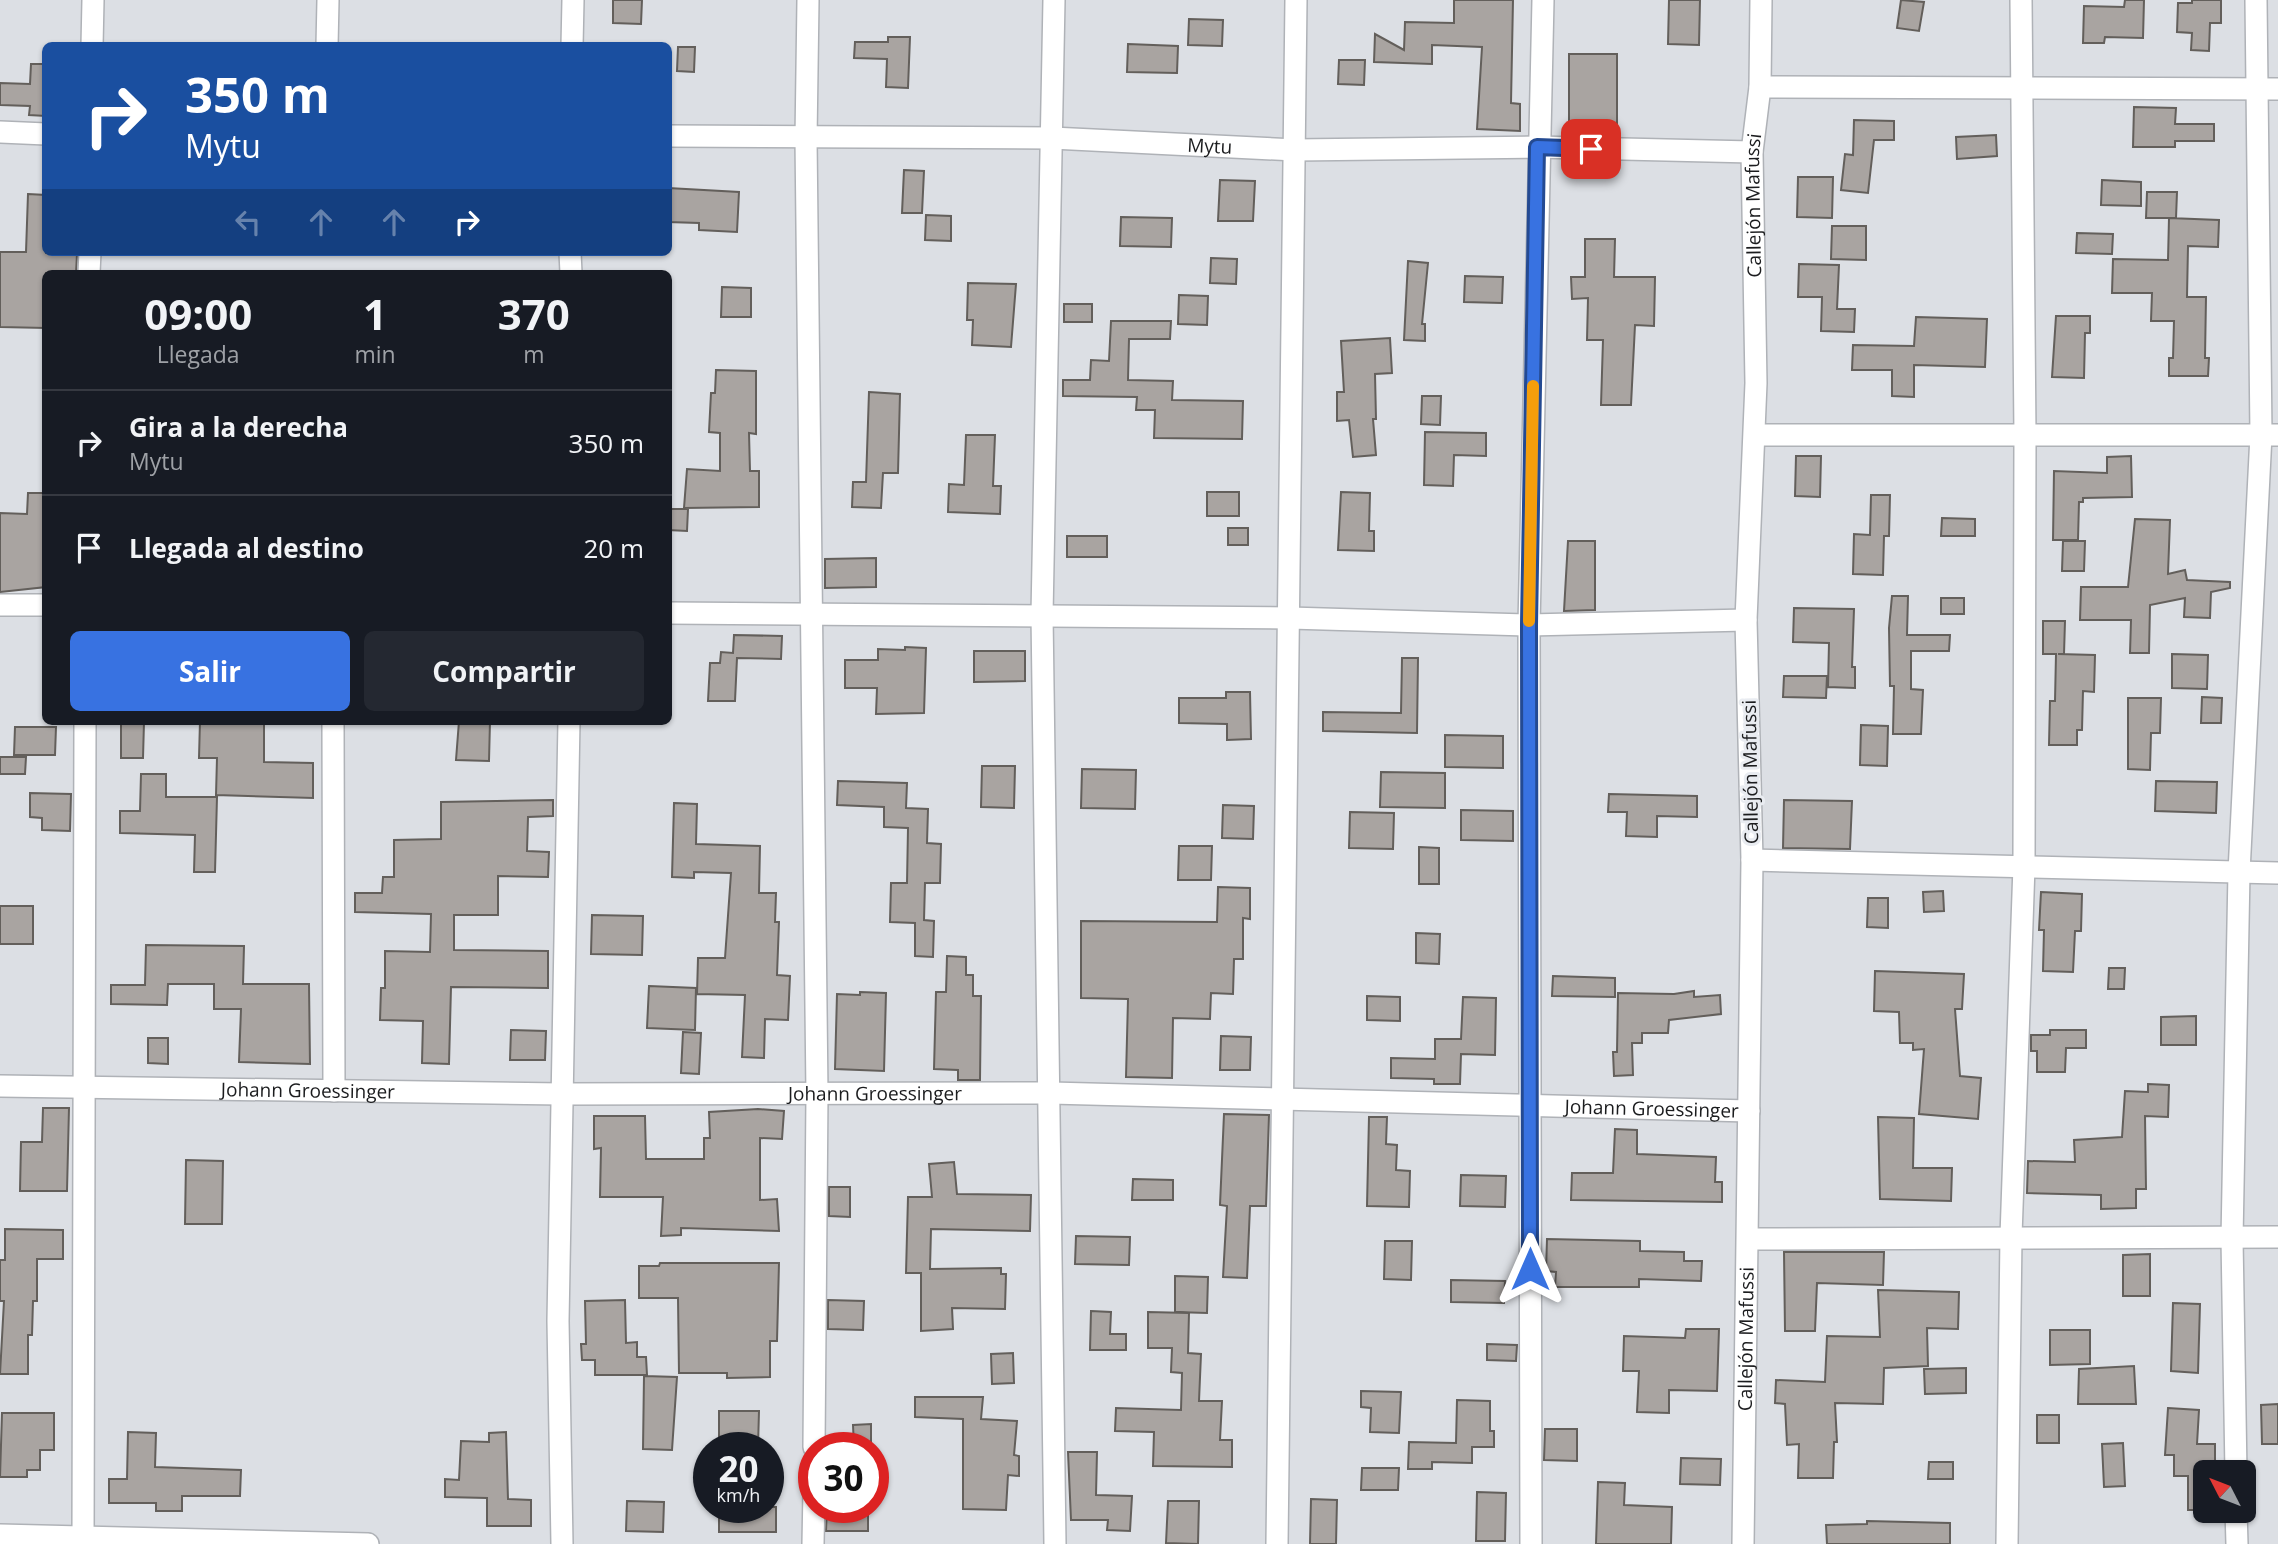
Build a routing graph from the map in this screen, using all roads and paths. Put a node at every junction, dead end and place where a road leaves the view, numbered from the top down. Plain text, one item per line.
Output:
1 (93, 0) edge
2 (328, 0) edge
3 (573, 0) edge
4 (808, 0) edge
5 (1054, 0) edge
6 (1296, 0) edge
7 (1542, 0) edge
8 (1761, 0) edge
9 (2021, 0) edge
10 (2256, 0) edge
11 (92, 42) edge
12 (327, 42) edge
13 (572, 42) edge
14 (1760, 87) junction
15 (2268, 89) edge
16 (2022, 90) junction
17 (0, 132) edge
18 (42, 134) edge
19 (672, 136) edge
20 (1052, 138) junction
21 (806, 139) junction
22 (1537, 147) junction
23 (1295, 150) junction
24 (1752, 152) junction
25 (1755, 435) junction
26 (2269, 435) edge
27 (2025, 436) junction
28 (0, 605) edge
29 (42, 606) edge
30 (672, 613) edge
31 (810, 615) junction
32 (1042, 615) junction
33 (1290, 618) junction
34 (1746, 620) junction
35 (1529, 625) junction
36 (85, 725) edge
37 (333, 725) edge
38 (569, 725) edge
39 (1752, 860) junction
40 (2024, 866) junction
41 (2239, 872) junction
42 (2278, 873) edge
43 (0, 1086) edge
44 (86, 1088) junction
45 (334, 1091) junction
46 (1051, 1093) junction
47 (562, 1094) junction
48 (817, 1094) junction
49 (1284, 1100) junction
50 (1530, 1104) junction
51 (1749, 1111) junction
52 (2011, 1236) junction
53 (2278, 1237) edge
54 (1748, 1239) junction
55 (2232, 1239) junction
56 (814, 1432) edge
57 (2236, 1460) edge
58 (813, 1523) edge
59 (2236, 1523) edge
60 (0, 1535) edge
61 (83, 1540) edge
62 (368, 1544) edge
63 (562, 1544) edge
64 (813, 1544) edge
65 (1055, 1544) edge
66 (1277, 1544) edge
67 (1531, 1544) edge
68 (1743, 1544) edge
69 (2007, 1544) edge
70 (2237, 1544) edge

1 - 11 street
2 - 12 street
3 - 13 street
4 - 21 street
5 - 20 street
6 - 23 street
7 - 22 street
8 - 14 street, Callejón Mafussi
9 - 16 street
10 - 15 street
14 - 16 street
14 - 24 street, Callejón Mafussi
15 - 16 street
15 - 26 street
16 - 27 street
17 - 18 street
19 - 21 street, Mytu
20 - 21 street, Mytu
20 - 23 street, Mytu
20 - 32 street
21 - 31 street
22 - 23 street, Mytu
22 - 24 street, Mytu
22 - 35 street
23 - 33 street
24 - 25 street, Callejón Mafussi
25 - 27 street
25 - 34 street, Callejón Mafussi
26 - 27 street
26 - 41 street
27 - 40 street
28 - 29 street
30 - 31 street
31 - 32 street
31 - 48 street
32 - 33 street
32 - 46 street
33 - 35 street
33 - 49 street
34 - 35 street
34 - 39 street, Callejón Mafussi
35 - 50 street
36 - 44 street
37 - 45 street
38 - 47 street
39 - 40 street
39 - 51 street, Callejón Mafussi
40 - 41 street
40 - 52 street
41 - 42 street
41 - 55 street
43 - 44 street, Johann Groessinger
44 - 45 street, Johann Groessinger
44 - 61 street
45 - 47 street, Johann Groessinger
46 - 48 street, Johann Groessinger
46 - 49 street, Johann Groessinger
46 - 65 street
47 - 48 street, Johann Groessinger
47 - 63 street
48 - 56 street
49 - 50 street, Johann Groessinger
49 - 66 street
50 - 51 street, Johann Groessinger
50 - 67 street
51 - 54 street, Callejón Mafussi
52 - 54 street
52 - 55 street
52 - 69 street
53 - 55 street
54 - 68 street, Callejón Mafussi
55 - 57 street
58 - 64 street
59 - 70 street
60 - 61 street
61 - 62 street

